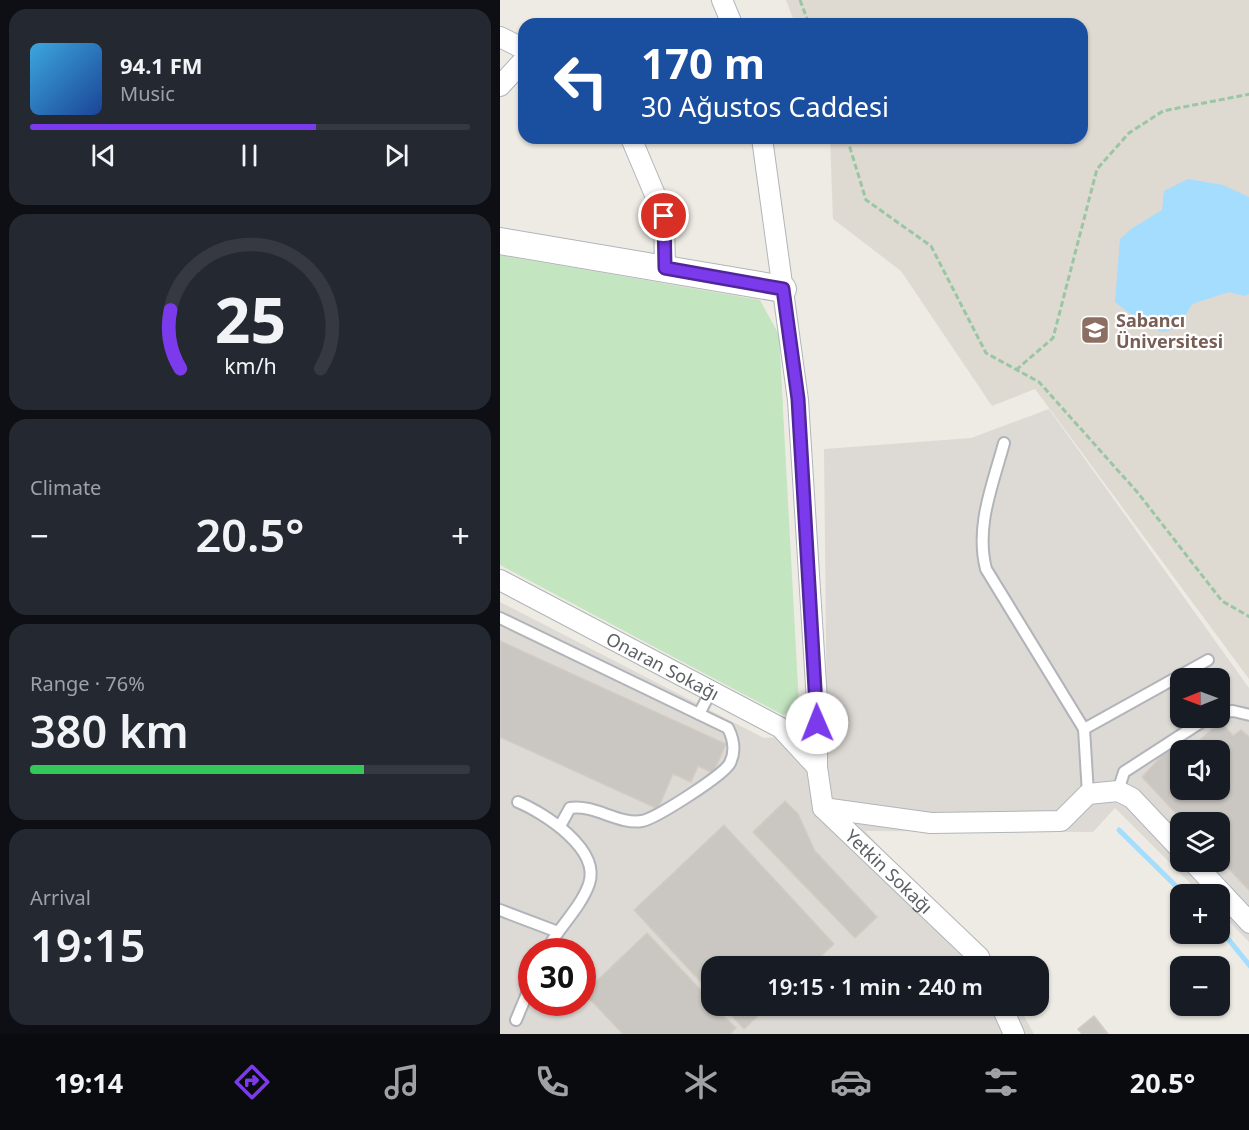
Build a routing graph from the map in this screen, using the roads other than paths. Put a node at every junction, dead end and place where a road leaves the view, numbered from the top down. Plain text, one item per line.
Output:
1 (722, 0) edge
2 (730, 18) edge
3 (500, 37) edge
4 (518, 46) edge
5 (518, 66) edge
6 (500, 86) edge
7 (634, 144) edge
8 (763, 144) edge
9 (500, 241) edge
10 (665, 268) junction
11 (783, 289) junction
12 (1004, 443) dead end
13 (500, 580) edge
14 (500, 618) edge
15 (1208, 660) dead end
16 (711, 691) junction
17 (1230, 711) edge
18 (699, 714) junction
19 (1250, 715) edge
20 (1192, 728) edge
21 (1084, 729) junction
22 (817, 767) junction
23 (1118, 791) junction
24 (1088, 794) junction
25 (518, 801) dead end
26 (823, 808) junction
27 (560, 826) junction
28 (1170, 838) edge
29 (1202, 872) edge
30 (500, 910) edge
31 (1250, 923) edge
32 (557, 932) junction
33 (554, 938) edge
34 (978, 956) edge
35 (518, 1015) edge
36 (1006, 1016) edge
37 (516, 1020) dead end
38 (1014, 1034) edge

1 - 2 street
3 - 4 street
5 - 6 street
7 - 10 street
8 - 11 street
9 - 10 street
10 - 11 street
11 - 22 street
12 - 21 lane
13 - 16 street, Onaran Sokağı
14 - 18 lane
15 - 21 lane
16 - 18 lane
16 - 22 street, Onaran Sokağı
17 - 19 lane
18 - 27 lane
20 - 23 lane
21 - 24 lane
22 - 26 street
23 - 24 street
23 - 28 street
24 - 26 street
25 - 27 lane
26 - 34 street, Yetkin Sokağı
27 - 32 lane
29 - 31 street
30 - 32 lane
32 - 33 lane
35 - 37 lane
36 - 38 street

